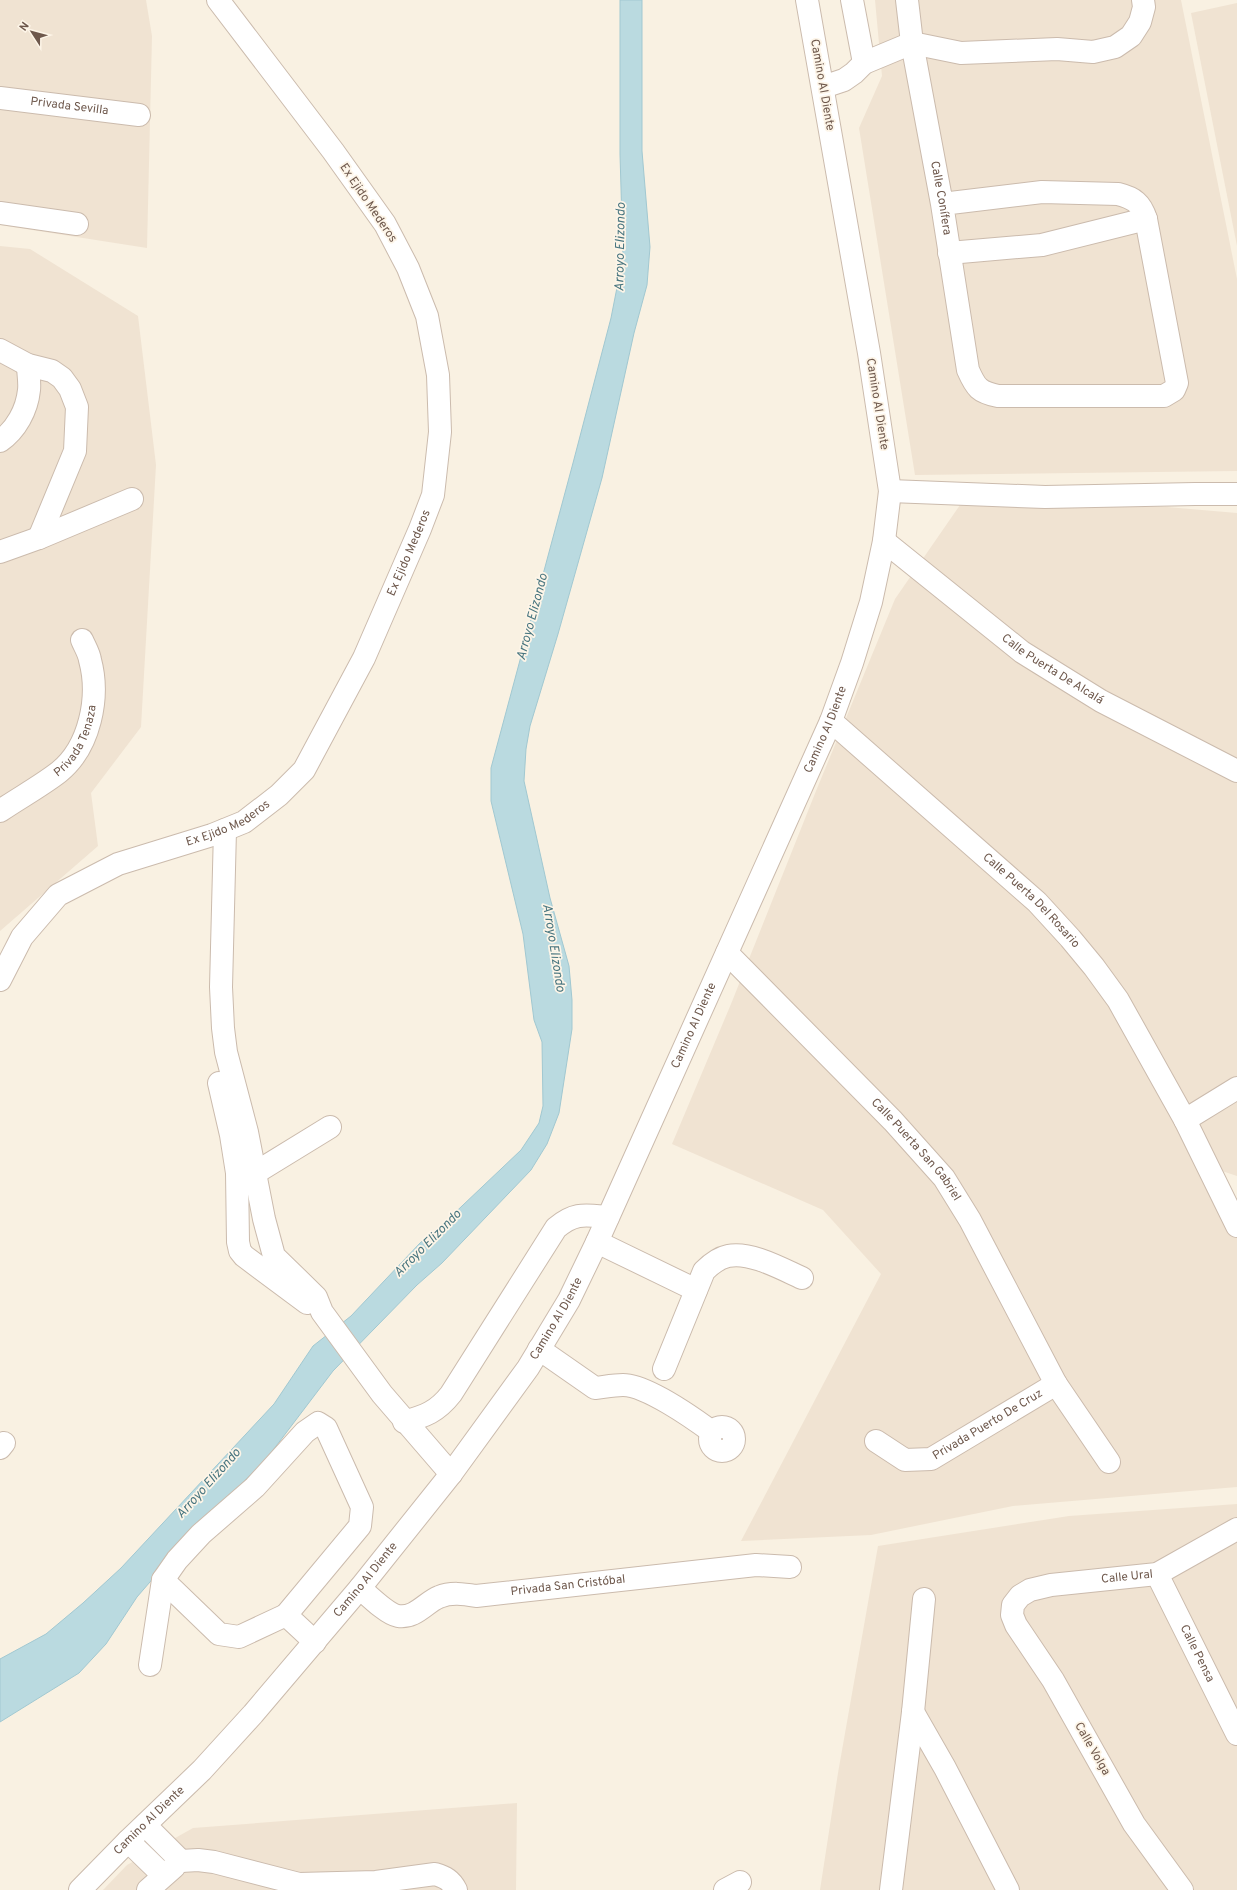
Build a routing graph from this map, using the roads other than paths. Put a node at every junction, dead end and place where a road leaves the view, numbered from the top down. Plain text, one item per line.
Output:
1 (218, 0) edge
2 (807, 0) edge
3 (852, 0) edge
4 (907, 0) edge
5 (1143, 0) edge
6 (912, 43) junction
7 (864, 63) junction
8 (823, 87) junction
9 (0, 98) edge
10 (139, 114) dead end
11 (942, 204) junction
12 (0, 213) edge
13 (1146, 219) junction
14 (77, 224) dead end
15 (949, 253) junction
16 (0, 350) edge
17 (28, 365) junction
18 (0, 441) edge
19 (890, 491) junction
20 (1237, 494) edge
21 (132, 499) dead end
22 (39, 538) junction
23 (884, 541) junction
24 (0, 552) edge
25 (82, 640) dead end
26 (831, 721) junction
27 (1237, 771) edge
28 (0, 810) edge
29 (218, 832) junction
30 (727, 953) junction
31 (0, 980) edge
32 (1237, 1088) edge
33 (1185, 1120) junction
34 (330, 1127) dead end
35 (246, 1173) junction
36 (608, 1217) junction
37 (237, 1219) junction
38 (264, 1220) junction
39 (1237, 1226) edge
40 (597, 1242) junction
41 (266, 1261) junction
42 (802, 1278) dead end
43 (696, 1290) junction
44 (539, 1349) junction
45 (664, 1369) dead end
46 (1056, 1384) junction
47 (404, 1422) junction
48 (712, 1432) dead end
49 (876, 1441) dead end
50 (1109, 1462) dead end
51 (451, 1474) junction
52 (1237, 1530) edge
53 (790, 1567) dead end
54 (1157, 1574) junction
55 (163, 1580) junction
56 (360, 1588) junction
57 (924, 1599) dead end
58 (1013, 1605) joint
59 (286, 1615) junction
60 (315, 1642) junction
61 (150, 1665) dead end
62 (913, 1712) junction
63 (1237, 1734) edge
64 (146, 1825) junction
65 (128, 1841) junction
66 (181, 1861) junction
67 (156, 1883) edge
68 (454, 1886) edge
69 (299, 1887) edge
70 (80, 1890) edge
71 (891, 1890) edge
72 (1008, 1890) edge
73 (1182, 1890) edge

1 - 29 street, Ex Ejido Mederos
2 - 8 street, Camino Al Diente
3 - 7 street
4 - 6 street, Calle Conífera
5 - 6 street
6 - 7 street
6 - 11 street, Calle Conífera
7 - 8 street
8 - 19 street, Camino Al Diente
9 - 10 street, Privada Sevilla
11 - 13 street
11 - 15 street, Calle Conífera
12 - 14 street
13 - 15 street
13 - 15 street, Calle Conífera
16 - 17 street
17 - 18 street
17 - 22 street
19 - 20 street
19 - 23 street, Camino Al Diente
21 - 22 street
22 - 24 street
23 - 26 street, Camino Al Diente
23 - 27 street, Calle Puerta De Alcalá
25 - 28 street, Privada Tenaza
26 - 30 street, Camino Al Diente
26 - 33 street, Calle Puerta Del Rosario
29 - 31 street, Ex Ejido Mederos
29 - 35 street
30 - 36 street, Camino Al Diente
30 - 46 street, Calle Puerta San Gabriel
32 - 33 street
33 - 39 street, Calle Puerta Del Rosario
34 - 35 street
35 - 37 street
35 - 38 street
36 - 40 street, Camino Al Diente
36 - 47 street
37 - 38 street
37 - 41 street
38 - 41 street
40 - 43 street
40 - 44 street, Camino Al Diente
41 - 47 street
42 - 43 street
43 - 45 street
44 - 48 street
44 - 51 street, Camino Al Diente
46 - 49 street, Privada Puerto De Cruz
46 - 50 street, Calle Puerta San Gabriel
47 - 51 street
51 - 56 street, Camino Al Diente
52 - 54 street, Calle Ural
53 - 56 street, Privada San Cristóbal
54 - 58 street, Calle Ural
54 - 63 street, Calle Pensa
55 - 59 street
55 - 59 street
55 - 61 street
56 - 60 street, Camino Al Diente
57 - 62 street
58 - 73 street, Calle Volga
59 - 60 street
60 - 64 street, Camino Al Diente
62 - 71 street
62 - 72 street
64 - 65 street, Camino Al Diente
64 - 66 street
65 - 67 street
65 - 70 street, Camino Al Diente
66 - 67 street
66 - 69 street
68 - 69 street

